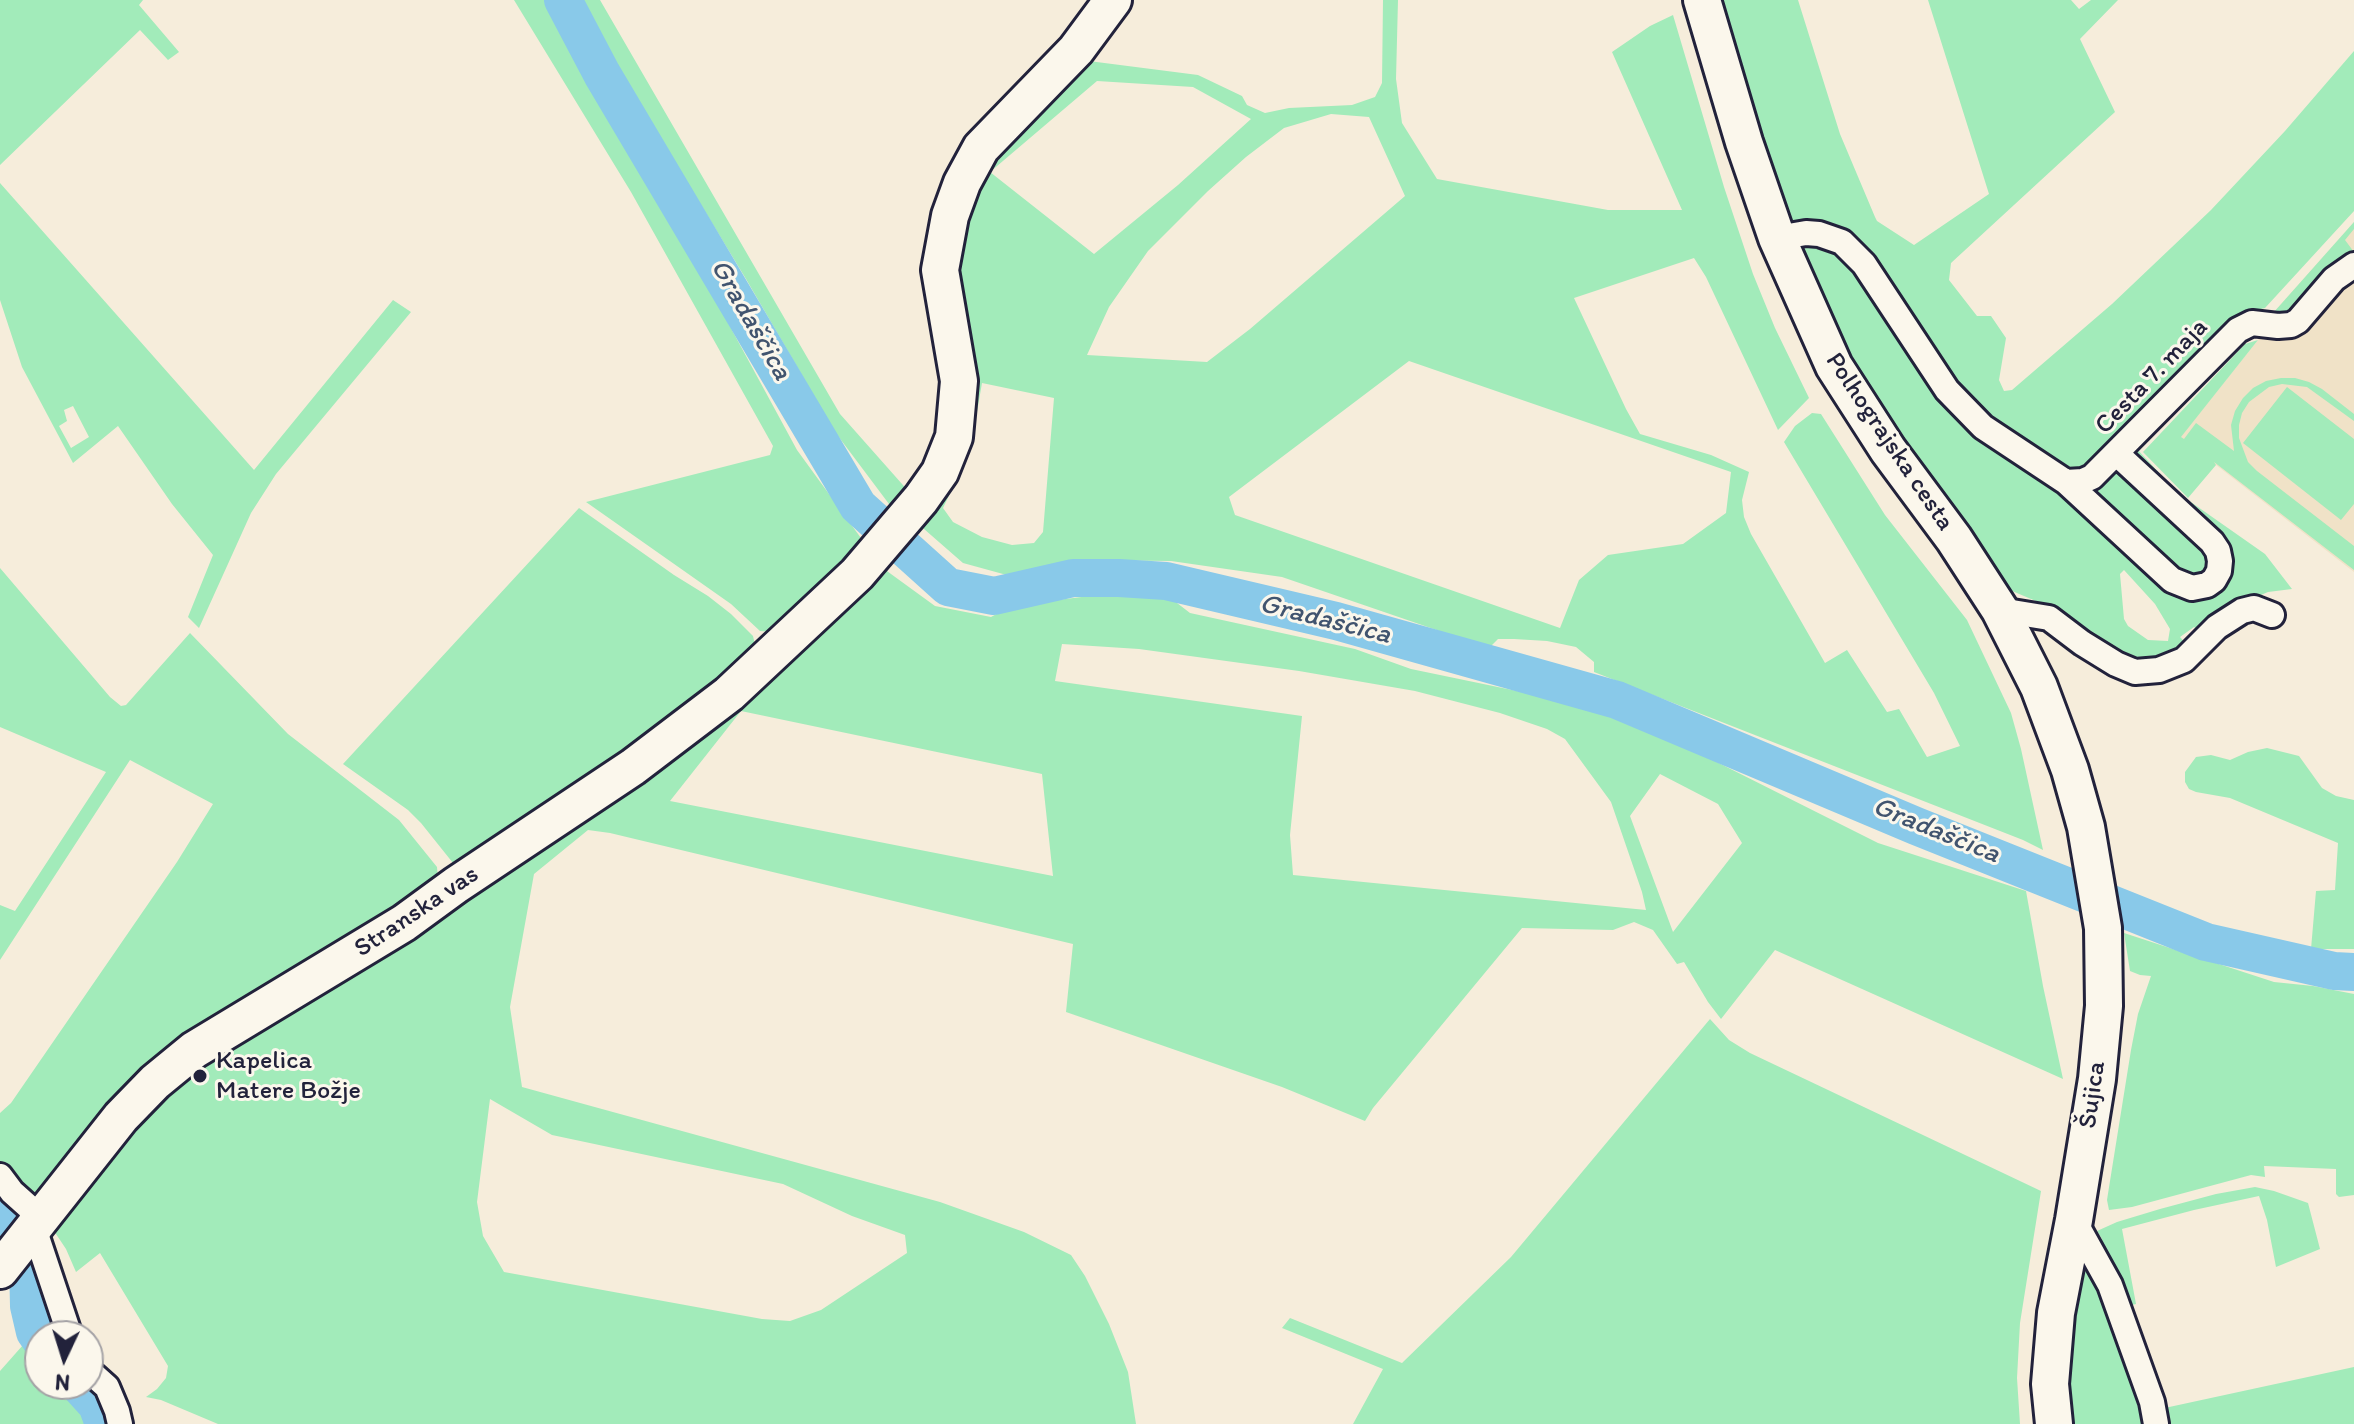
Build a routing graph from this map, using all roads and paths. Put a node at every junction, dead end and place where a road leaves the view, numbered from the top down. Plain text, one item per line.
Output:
1 (1113, 0) edge
2 (1702, 0) edge
3 (1777, 238) junction
4 (2354, 265) edge
5 (2117, 454) junction
6 (2066, 482) junction
7 (2000, 610) junction
8 (2272, 615) dead end
9 (2086, 827) joint
10 (0, 1176) edge
11 (2074, 1220) junction
12 (18, 1247) edge
13 (61, 1320) edge
14 (104, 1384) edge
15 (120, 1424) edge
16 (2054, 1424) edge
17 (2156, 1424) edge

1 - 12 street, Stranska vas
2 - 3 street, Polhograjska cesta
3 - 6 street
3 - 7 street, Polhograjska cesta
4 - 5 street, Cesta 7. maja
5 - 6 street, Cesta 7. maja
5 - 6 street
7 - 8 street
7 - 9 street, Polhograjska cesta
9 - 11 street, Šujica
10 - 12 street
11 - 16 street, Šujica
11 - 17 street
12 - 13 street
14 - 15 street

